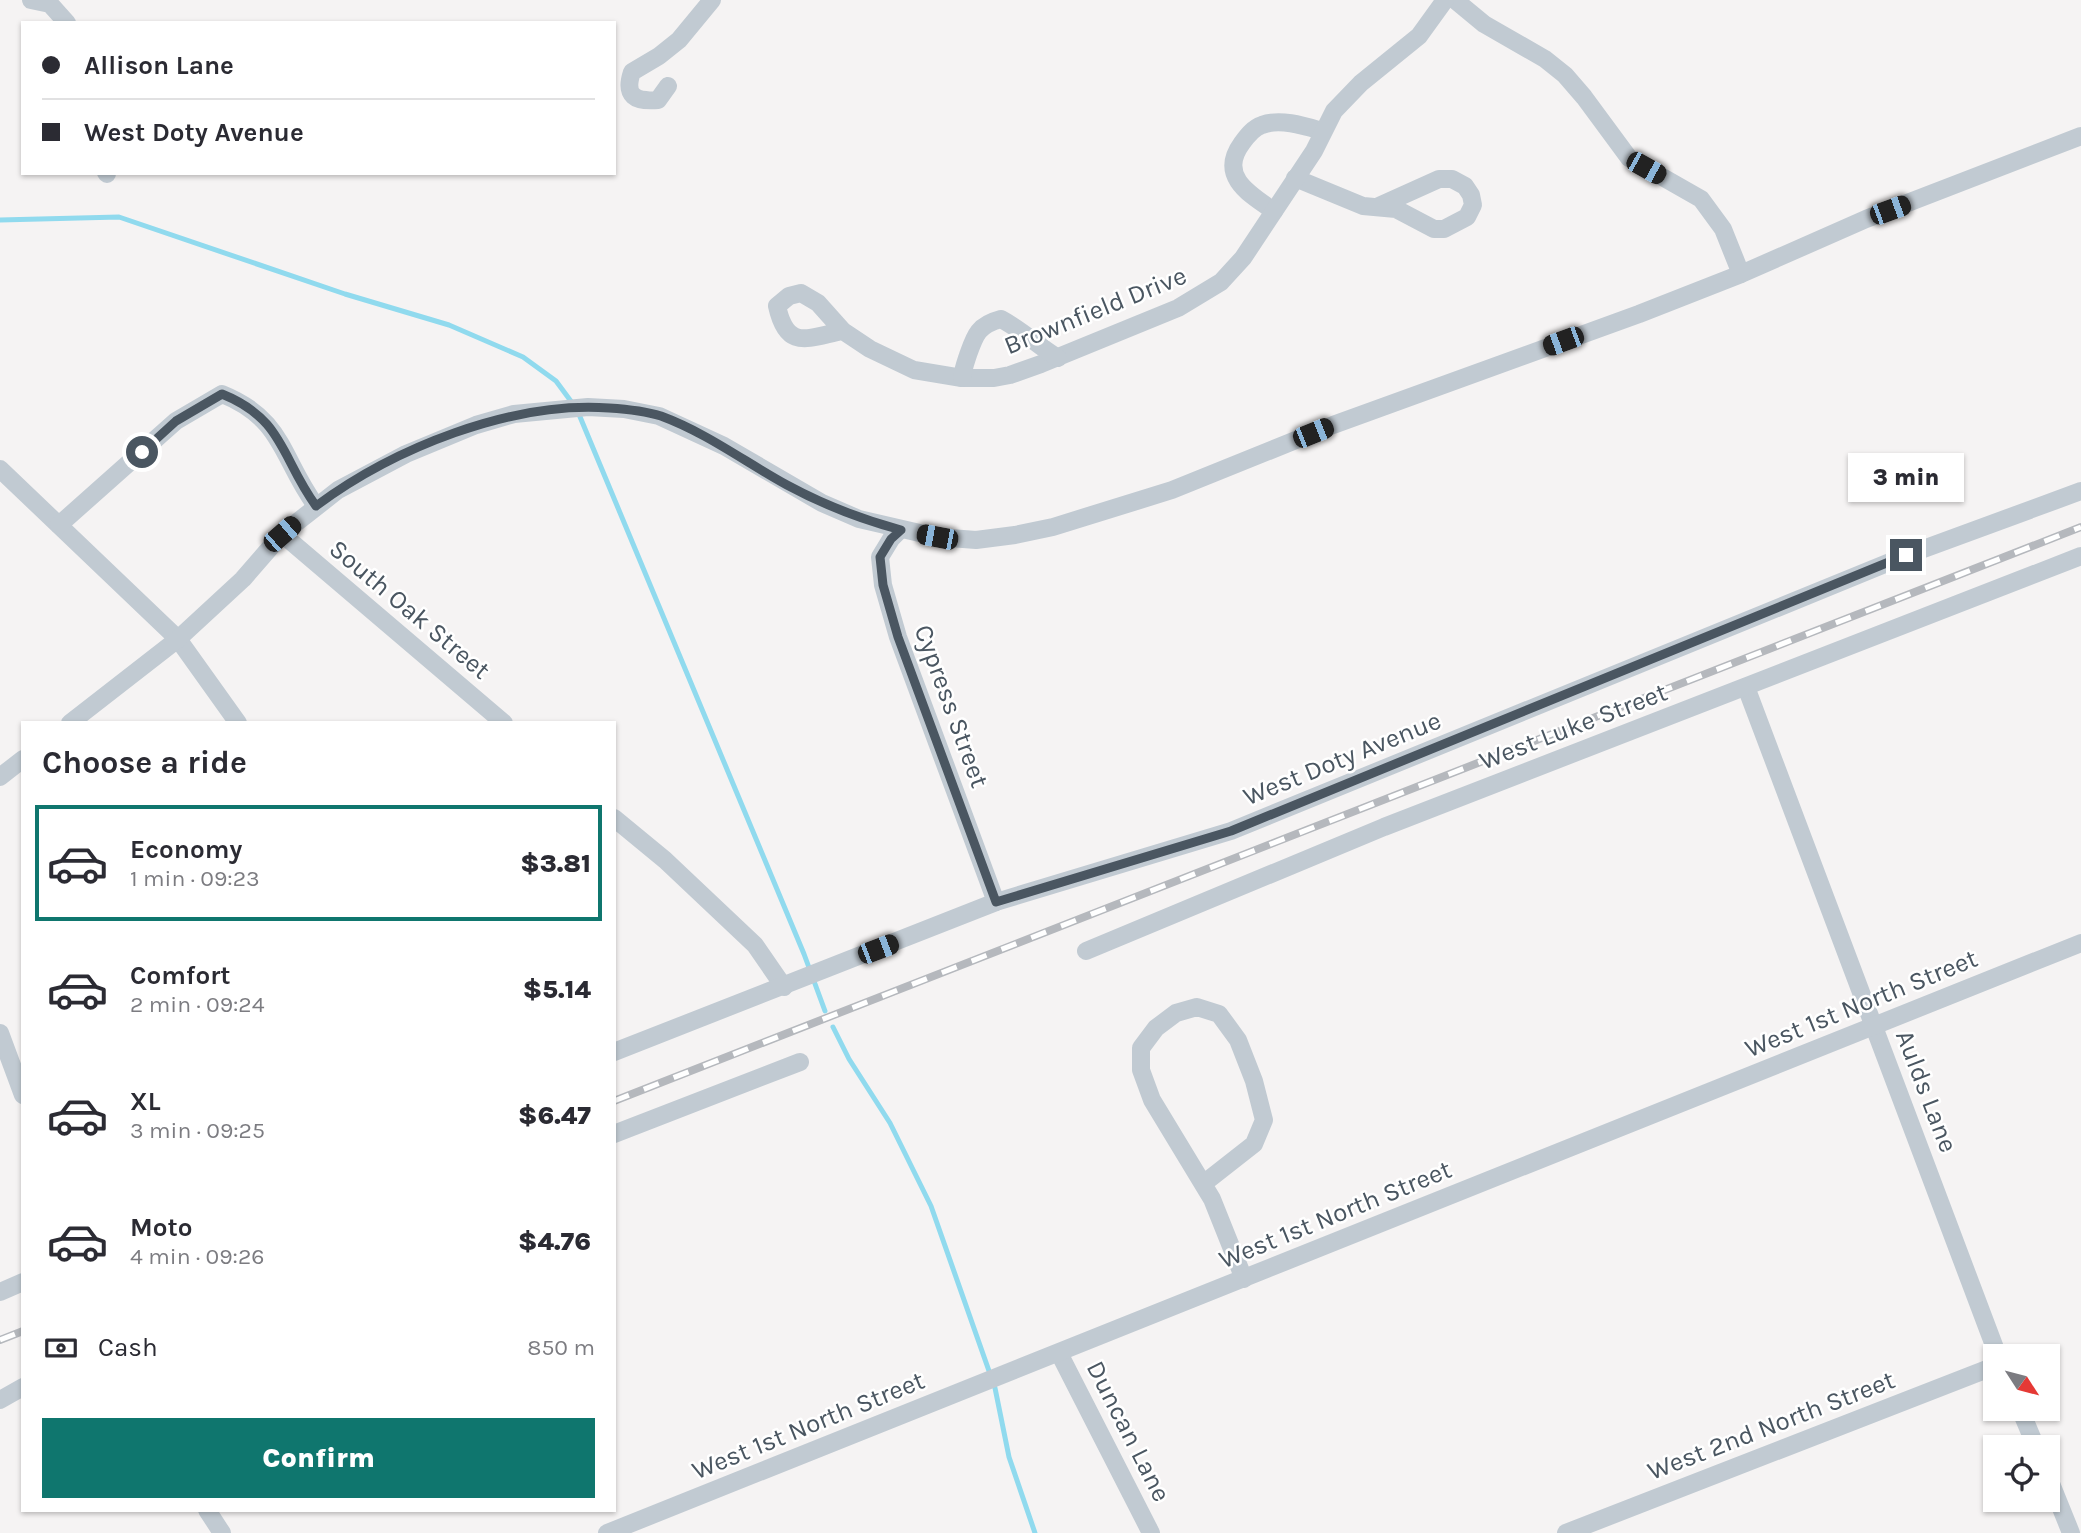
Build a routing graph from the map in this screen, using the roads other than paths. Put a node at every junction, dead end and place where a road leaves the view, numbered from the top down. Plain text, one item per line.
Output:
1 (31, 0) edge
2 (712, 0) edge
3 (1445, 0) edge
4 (1455, 0) edge
5 (65, 21) edge
6 (668, 86) dead end
7 (1322, 131) junction
8 (2081, 136) edge
9 (1295, 178) junction
10 (1379, 206) junction
11 (1274, 211) junction
12 (1741, 274) junction
13 (843, 331) dead end
14 (1058, 358) junction
15 (962, 378) junction
16 (0, 469) edge
17 (2081, 491) edge
18 (316, 506) junction
19 (60, 525) junction
20 (901, 530) junction
21 (282, 534) junction
22 (2081, 556) edge
23 (178, 639) junction
24 (1746, 687) junction
25 (72, 721) edge
26 (237, 721) edge
27 (502, 721) edge
28 (21, 760) edge
29 (0, 776) edge
30 (616, 820) edge
31 (996, 902) junction
32 (2081, 943) edge
33 (1086, 951) dead end
34 (784, 987) junction
35 (1874, 1025) junction
36 (0, 1033) edge
37 (616, 1051) edge
38 (800, 1062) dead end
39 (21, 1090) edge
40 (616, 1133) edge
41 (1203, 1184) junction
42 (1244, 1279) junction
43 (21, 1283) edge
44 (0, 1292) edge
45 (1994, 1344) edge
46 (1059, 1353) junction
47 (1983, 1371) edge
48 (21, 1388) edge
49 (0, 1400) edge
50 (2060, 1506) edge
51 (208, 1512) edge
52 (222, 1533) edge
53 (607, 1533) edge
54 (1151, 1533) edge
55 (1566, 1533) edge
56 (2071, 1533) edge

1 - 5 street
2 - 6 street
3 - 7 street, Brownfield Drive
4 - 12 street
7 - 9 street, Brownfield Drive
7 - 11 street
8 - 12 street
9 - 10 street
9 - 11 street, Brownfield Drive
10 - 10 street
11 - 14 street, Brownfield Drive
12 - 20 street
13 - 15 street, Brownfield Drive
14 - 15 street, Brownfield Drive
14 - 15 street
16 - 19 street
17 - 31 street, West Doty Avenue
18 - 19 street
18 - 20 street
18 - 21 street
19 - 23 street
20 - 31 street, Cypress Street
21 - 23 street
21 - 27 street, South Oak Street
22 - 24 street, West Luke Street
23 - 25 street
23 - 26 street
24 - 33 street, West Luke Street
24 - 35 street, Aulds Lane
28 - 29 street
30 - 34 street
31 - 34 street, West Doty Avenue
32 - 35 street, West 1st North Street
34 - 37 street, West Doty Avenue
35 - 42 street, West 1st North Street
35 - 45 street, Aulds Lane
36 - 39 street
38 - 40 street
41 - 41 street
41 - 42 street
42 - 46 street, West 1st North Street
43 - 44 street
46 - 53 street, West 1st North Street
46 - 54 street, Duncan Lane
47 - 55 street, West 2nd North Street
48 - 49 street
50 - 56 street
51 - 52 street

